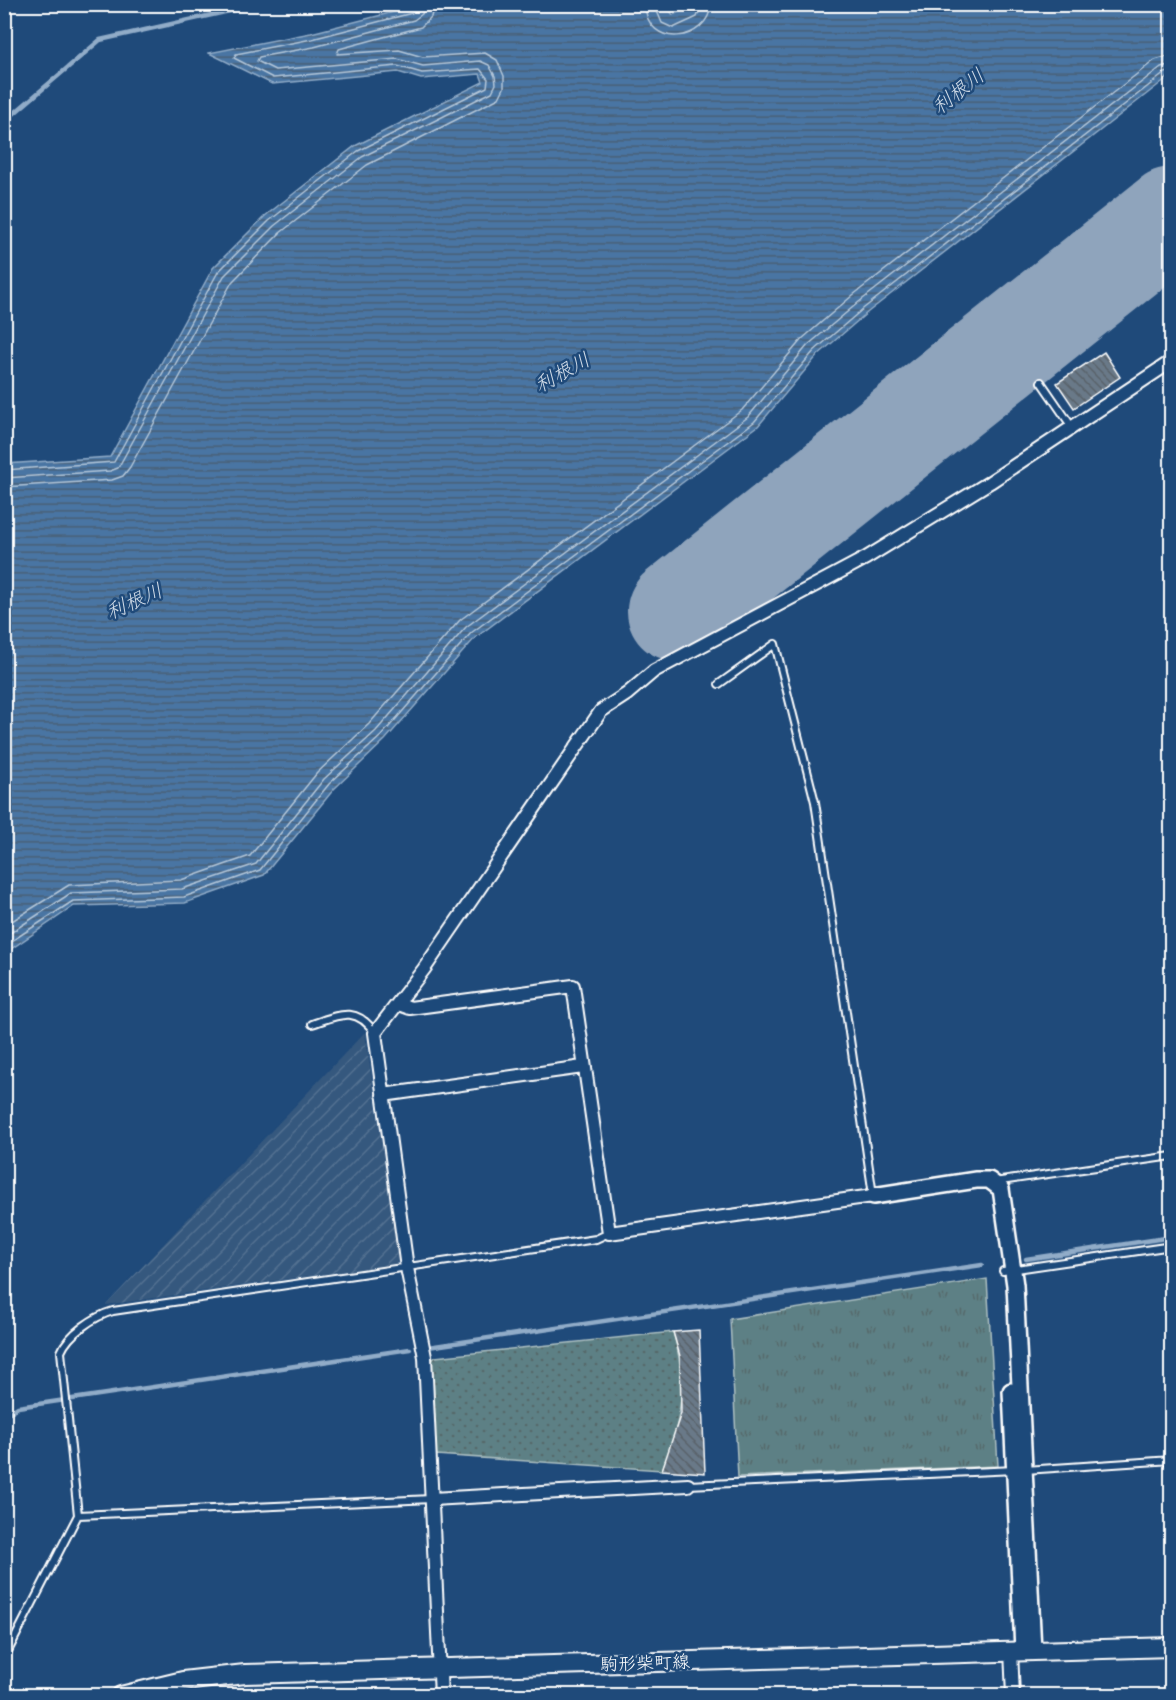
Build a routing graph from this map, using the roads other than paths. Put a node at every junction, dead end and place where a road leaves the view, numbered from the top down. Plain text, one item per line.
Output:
1 (1172, 361) edge
2 (1041, 382) dead end
3 (1072, 427) junction
4 (719, 684) dead end
5 (399, 1004) junction
6 (312, 1024) dead end
7 (375, 1033) junction
8 (584, 1067) junction
9 (382, 1095) junction
10 (1172, 1156) edge
11 (993, 1182) junction
12 (873, 1196) junction
13 (609, 1233) junction
14 (1172, 1246) edge
15 (407, 1268) junction
16 (1008, 1271) junction
17 (1172, 1460) edge
18 (1020, 1470) junction
19 (688, 1485) joint
20 (432, 1499) junction
21 (78, 1515) junction
22 (1172, 1647) edge
23 (1022, 1650) junction
24 (4, 1659) edge
25 (439, 1670) junction
26 (162, 1690) edge
27 (121, 1695) edge
28 (441, 1695) edge
29 (1013, 1695) edge

1 - 3 street
2 - 3 lane
3 - 5 street
4 - 12 lane
5 - 7 street
5 - 8 street
6 - 7 lane
7 - 9 street
8 - 9 street
8 - 13 street
9 - 15 street
10 - 11 lane
11 - 12 street
11 - 16 street
12 - 13 street
13 - 15 lane
14 - 16 lane
15 - 20 street
15 - 21 lane
16 - 18 street
17 - 18 lane
18 - 19 lane
18 - 23 street
19 - 20 street
20 - 21 lane
20 - 25 street
21 - 24 lane
22 - 23 main road, 駒形柴町線
23 - 25 main road, 駒形柴町線
23 - 29 street
25 - 26 main road, 駒形柴町線
25 - 28 street
26 - 27 main road, 駒形柴町線

